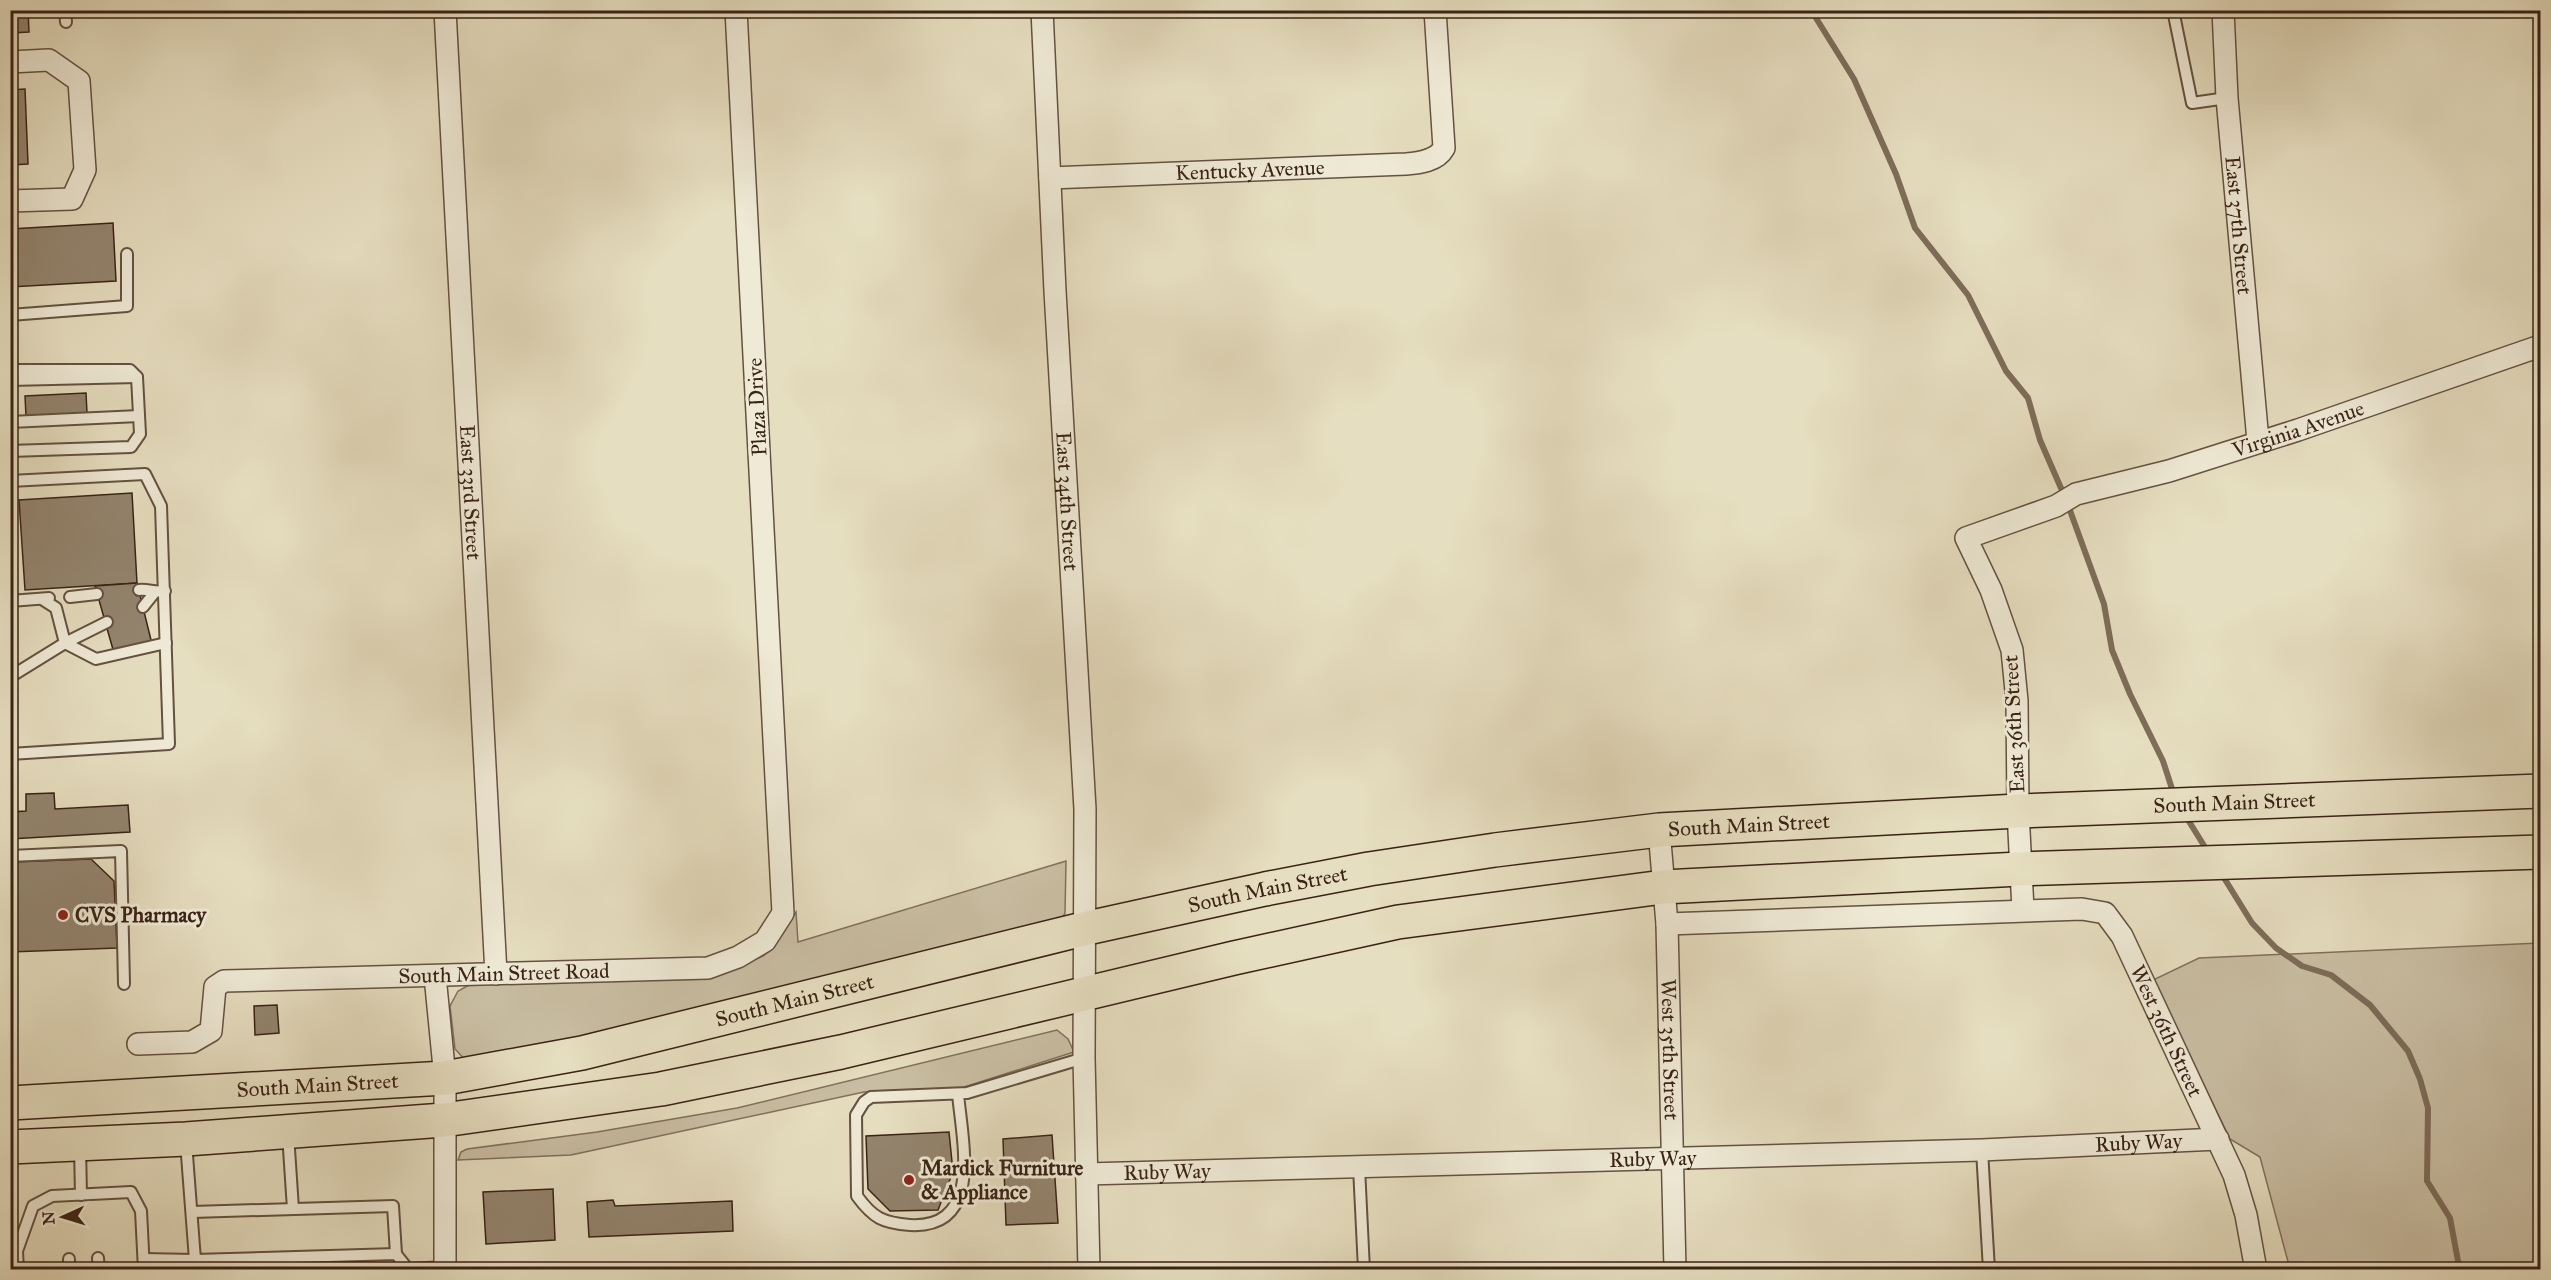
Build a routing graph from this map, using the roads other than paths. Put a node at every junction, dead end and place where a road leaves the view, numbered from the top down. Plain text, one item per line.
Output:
1 (66, 10) edge
2 (445, 10) edge
3 (736, 10) edge
4 (1042, 10) edge
5 (1435, 10) edge
6 (2173, 10) edge
7 (2223, 10) edge
8 (66, 22) dead end
9 (10, 62) edge
10 (2227, 98) junction
11 (1050, 178) junction
12 (10, 201) edge
13 (127, 254) dead end
14 (10, 315) edge
15 (2541, 346) edge
16 (10, 370) edge
17 (137, 377) junction
18 (10, 380) edge
19 (139, 416) junction
20 (10, 422) edge
21 (2258, 441) junction
22 (10, 451) edge
23 (10, 481) edge
24 (2056, 506) joint
25 (139, 590) dead end
26 (160, 592) junction
27 (97, 594) dead end
28 (70, 597) dead end
29 (54, 598) dead end
30 (42, 599) junction
31 (10, 601) edge
32 (143, 607) dead end
33 (106, 622) dead end
34 (65, 643) junction
35 (166, 643) junction
36 (10, 677) edge
37 (10, 754) edge
38 (2541, 791) edge
39 (778, 804) joint
40 (2018, 811) junction
41 (1659, 830) junction
42 (2541, 852) edge
43 (10, 856) edge
44 (2020, 869) junction
45 (1663, 887) junction
46 (2023, 910) junction
47 (1667, 924) junction
48 (1083, 929) junction
49 (496, 974) junction
50 (435, 976) junction
51 (124, 984) dead end
52 (1084, 993) junction
53 (138, 1044) dead end
54 (1084, 1058) junction
55 (445, 1078) junction
56 (958, 1094) junction
57 (10, 1103) edge
58 (444, 1120) junction
59 (288, 1131) junction
60 (186, 1139) junction
61 (2218, 1139) junction
62 (80, 1144) junction
63 (10, 1147) edge
64 (1982, 1150) junction
65 (1672, 1158) junction
66 (1359, 1167) junction
67 (1086, 1174) junction
68 (94, 1194) junction
69 (81, 1195) junction
70 (94, 1207) dead end
71 (293, 1209) junction
72 (192, 1212) junction
73 (396, 1254) junction
74 (195, 1260) junction
75 (144, 1264) edge
76 (445, 1268) edge
77 (18, 1269) edge
78 (408, 1269) edge
79 (1089, 1269) edge
80 (1364, 1269) edge
81 (1675, 1269) edge
82 (1989, 1269) edge
83 (2256, 1269) edge

1 - 8 lane
2 - 49 street, East 33rd Street
3 - 39 street, Plaza Drive
4 - 11 street, East 34th Street
5 - 11 street, Kentucky Avenue
6 - 10 lane
7 - 10 street, East 37th Street
9 - 12 street
10 - 21 street, East 37th Street
11 - 48 street, East 34th Street
13 - 14 lane
15 - 21 street, Virginia Avenue
16 - 17 lane
17 - 18 lane
17 - 19 lane
19 - 20 lane
19 - 22 lane
21 - 24 street, Virginia Avenue
23 - 26 lane
24 - 40 street, East 36th Street
25 - 26 lane
26 - 32 lane
26 - 35 lane
27 - 28 lane
29 - 30 lane
30 - 31 lane
30 - 34 lane
33 - 34 lane
34 - 35 lane
34 - 36 lane
35 - 37 lane
38 - 40 main road, South Main Street
39 - 49 street, South Main Street Road
40 - 41 main road, South Main Street
40 - 44 street, East 36th Street
41 - 45 street, West 35th Street
41 - 48 main road, South Main Street
42 - 44 main road, South Main Street
43 - 51 lane
44 - 45 main road, South Main Street
44 - 46 street
45 - 47 street, West 35th Street
45 - 52 main road, South Main Street
46 - 47 street
46 - 61 street, West 36th Street
47 - 65 street, West 35th Street
48 - 52 street, East 34th Street
48 - 55 main road, South Main Street
49 - 50 street, South Main Street Road
50 - 53 street, South Main Street Road
50 - 55 street
52 - 54 street, East 34th Street
52 - 58 main road, South Main Street
54 - 56 lane
54 - 67 street, East 34th Street
55 - 57 main road, South Main Street
55 - 58 street
56 - 56 lane
58 - 59 main road, South Main Street
58 - 76 street
59 - 60 main road, South Main Street
59 - 71 lane
60 - 62 main road, South Main Street
60 - 72 lane
61 - 64 street, Ruby Way
61 - 83 street, West 36th Street
62 - 63 main road, South Main Street
62 - 69 lane
64 - 65 street, Ruby Way
64 - 82 lane
65 - 66 street, Ruby Way
65 - 81 street, West 35th Street
66 - 67 street, Ruby Way
66 - 80 lane
67 - 79 street, East 34th Street
68 - 69 lane
68 - 70 lane
68 - 75 lane
69 - 77 lane
71 - 72 lane
71 - 73 lane
72 - 74 lane
73 - 74 lane
73 - 78 lane
74 - 75 lane
76 - 78 lane

